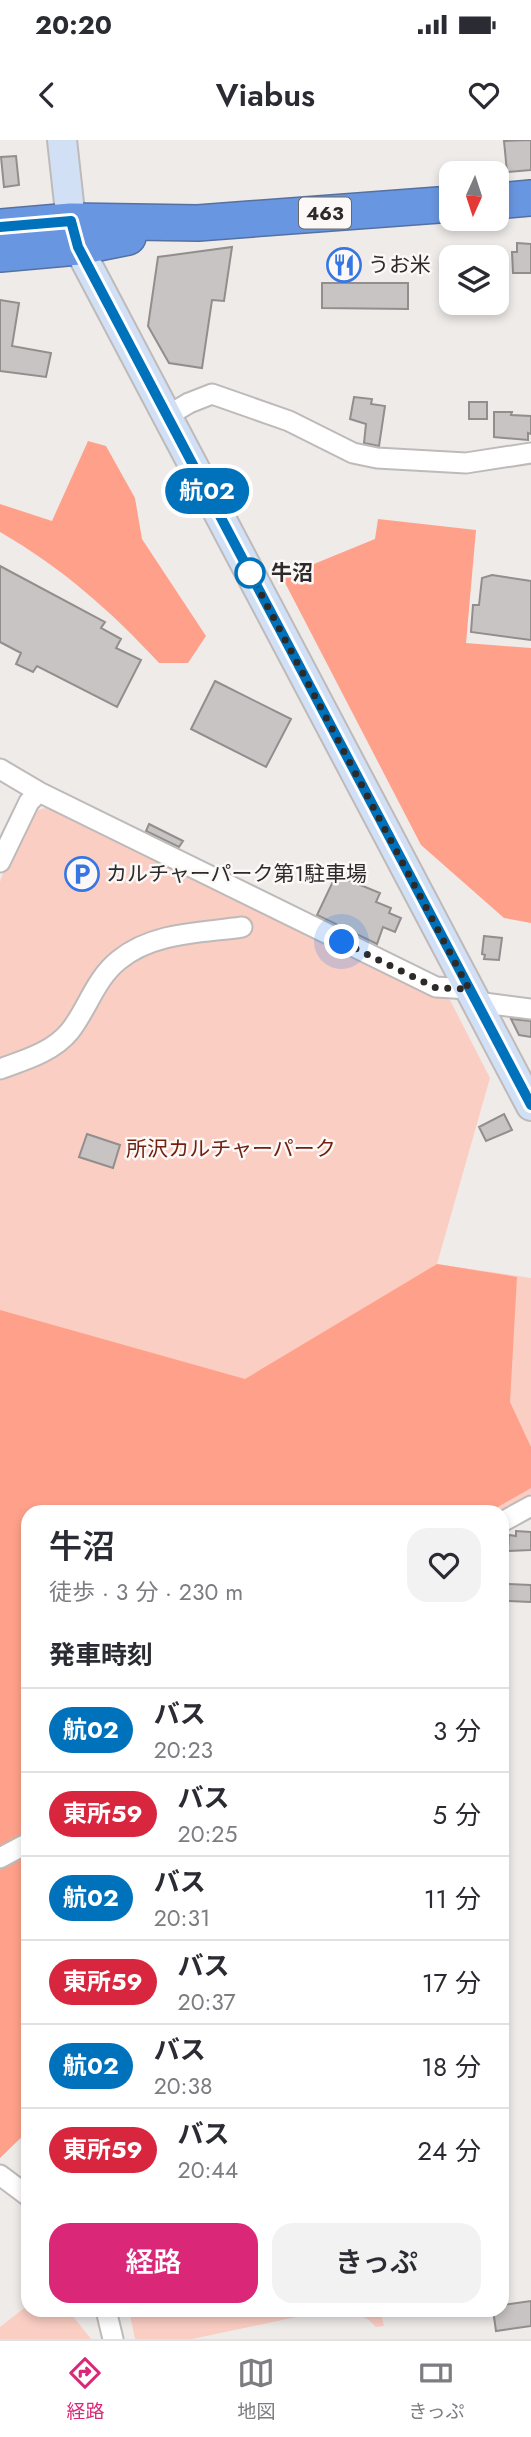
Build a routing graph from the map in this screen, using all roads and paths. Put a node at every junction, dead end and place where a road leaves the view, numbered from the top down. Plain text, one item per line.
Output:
1 (62, 140) edge
2 (531, 198) edge
3 (509, 200) edge
4 (439, 205) edge
5 (0, 227) edge
6 (74, 234) junction
7 (0, 254) edge
8 (167, 416) junction
9 (531, 453) edge
10 (0, 769) edge
11 (39, 792) junction
12 (0, 862) edge
13 (242, 927) dead end
14 (472, 996) junction
15 (531, 1009) edge
16 (0, 1069) edge
17 (531, 1105) edge
18 (531, 1506) edge
19 (509, 1518) edge
20 (21, 1847) edge
21 (0, 1858) edge
22 (0, 2175) edge
23 (21, 2191) edge
24 (108, 2317) edge
25 (113, 2339) edge

1 - 6 street
2 - 3 highway
4 - 6 highway, 463
5 - 6 highway, 463
6 - 7 highway, 463
6 - 8 street
8 - 9 street
8 - 14 street
10 - 11 street
11 - 12 street
11 - 14 street
13 - 16 street
14 - 15 street
14 - 17 street
18 - 19 street
20 - 21 street
22 - 23 street
24 - 25 street

